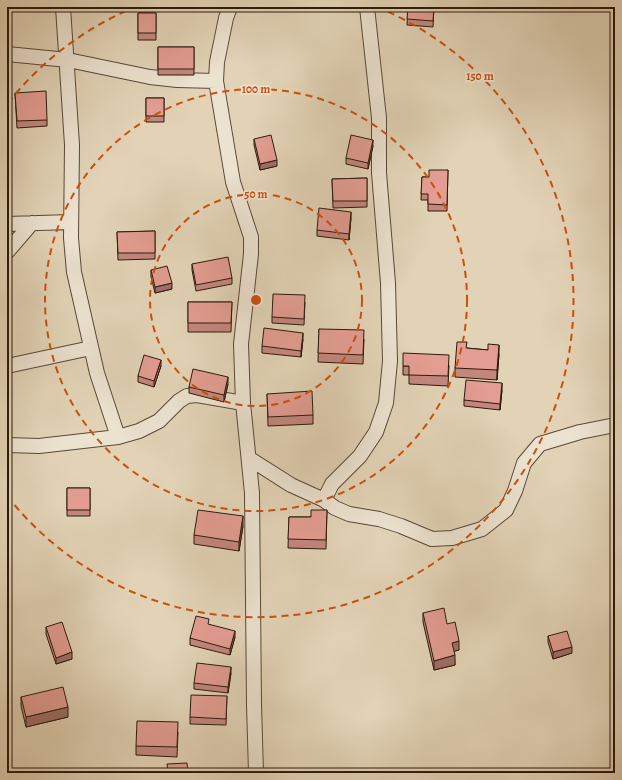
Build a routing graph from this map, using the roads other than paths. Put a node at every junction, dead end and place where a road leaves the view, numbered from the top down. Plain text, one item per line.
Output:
1 (63, 7) edge
2 (230, 7) edge
3 (367, 7) edge
4 (7, 54) edge
5 (68, 60) junction
6 (216, 81) junction
7 (71, 222) junction
8 (32, 223) junction
9 (7, 224) edge
10 (7, 252) edge
11 (91, 348) junction
12 (7, 366) edge
13 (243, 403) junction
14 (615, 425) edge
15 (118, 437) junction
16 (7, 445) edge
17 (250, 459) junction
18 (324, 500) junction
19 (256, 773) edge

1 - 5 street
2 - 6 street
3 - 18 street
4 - 5 street
5 - 6 street
5 - 7 street
6 - 13 street
7 - 8 street
7 - 11 street
8 - 9 street
8 - 10 street
11 - 12 street
11 - 15 street
13 - 15 street
13 - 17 street
14 - 18 street
15 - 16 street
17 - 18 street
17 - 19 street

